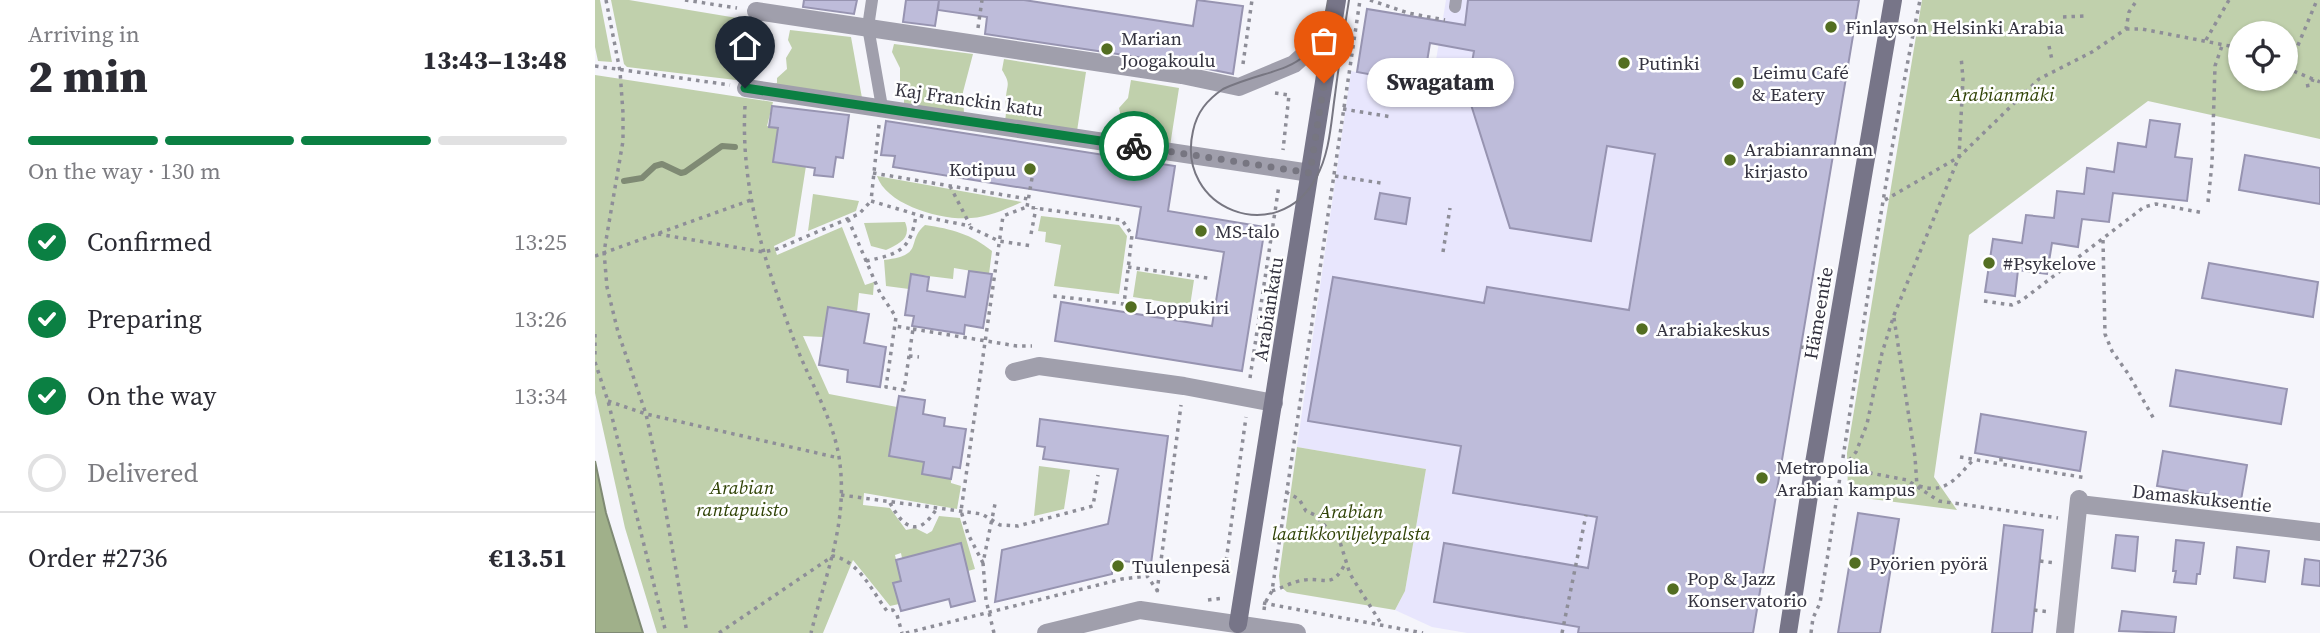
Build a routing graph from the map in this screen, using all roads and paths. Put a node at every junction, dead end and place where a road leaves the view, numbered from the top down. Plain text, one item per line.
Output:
1 (606, 0) edge
2 (685, 0) edge
3 (872, 0) edge
4 (982, 0) edge
5 (1252, 0) edge
6 (1337, 0) edge
7 (1360, 0) edge
8 (1370, 0) edge
9 (1893, 0) edge
10 (1920, 0) edge
11 (2137, 0) edge
12 (2229, 0) edge
13 (2318, 0) edge
14 (756, 11) junction
15 (2084, 16) dead end
16 (1434, 18) dead end
17 (2063, 18) dead end
18 (868, 27) junction
19 (1333, 29) junction
20 (2126, 29) junction
21 (2206, 40) junction
22 (2224, 43) junction
23 (976, 44) junction
24 (2228, 44) edge
25 (2298, 44) edge
26 (2049, 46) dead end
27 (1961, 56) dead end
28 (2052, 60) dead end
29 (595, 66) edge
30 (620, 71) junction
31 (2298, 73) edge
32 (2313, 79) junction
33 (2320, 82) edge
34 (2306, 86) dead end
35 (1239, 87) junction
36 (745, 88) junction
37 (882, 107) junction
38 (1343, 109) junction
39 (1392, 117) dead end
40 (1286, 133) junction
41 (1293, 134) dead end
42 (1959, 157) junction
43 (1281, 168) junction
44 (873, 173) junction
45 (1310, 173) junction
46 (1335, 176) junction
47 (1032, 178) dead end
48 (1381, 183) dead end
49 (950, 186) junction
50 (1028, 199) junction
51 (751, 200) junction
52 (871, 201) junction
53 (1885, 201) junction
54 (2208, 202) dead end
55 (1027, 207) junction
56 (1036, 208) junction
57 (1450, 208) dead end
58 (2204, 213) dead end
59 (916, 215) junction
60 (848, 219) junction
61 (971, 227) junction
62 (1273, 228) dead end
63 (657, 234) junction
64 (1031, 234) dead end
65 (2103, 240) junction
66 (999, 241) junction
67 (1033, 246) dead end
68 (604, 252) junction
69 (762, 252) junction
70 (1443, 252) dead end
71 (595, 256) edge
72 (866, 261) junction
73 (1128, 267) junction
74 (1208, 278) dead end
75 (1053, 296) dead end
76 (1984, 301) dead end
77 (1894, 315) junction
78 (895, 326) junction
79 (913, 329) junction
80 (595, 334) edge
81 (986, 341) junction
82 (1039, 346) dead end
83 (1801, 347) dead end
84 (1809, 348) dead end
85 (595, 356) edge
86 (909, 356) junction
87 (919, 357) dead end
88 (595, 362) edge
89 (1014, 372) dead end
90 (1184, 386) junction
91 (608, 401) junction
92 (1274, 403) junction
93 (646, 414) junction
94 (2154, 419) dead end
95 (1960, 457) dead end
96 (839, 458) junction
97 (2001, 458) dead end
98 (1974, 459) junction
99 (2001, 464) junction
100 (2053, 467) dead end
101 (1843, 468) junction
102 (2053, 473) junction
103 (1098, 475) dead end
104 (2087, 478) dead end
105 (1917, 486) junction
106 (1286, 492) junction
107 (841, 495) junction
108 (889, 502) junction
109 (995, 504) dead end
110 (937, 508) junction
111 (961, 511) junction
112 (1586, 515) dead end
113 (2067, 519) dead end
114 (992, 521) junction
115 (2320, 532) edge
116 (833, 556) junction
117 (1346, 560) junction
118 (2040, 561) dead end
119 (983, 563) junction
120 (2061, 564) dead end
121 (1272, 591) junction
122 (1157, 593) junction
123 (1167, 594) dead end
124 (1221, 597) dead end
125 (1205, 600) dead end
126 (2034, 610) dead end
127 (1154, 611) junction
128 (989, 612) junction
129 (2056, 612) dead end
130 (1238, 624) junction
131 (1382, 625) junction
132 (666, 633) edge
133 (687, 633) edge
134 (719, 633) edge
135 (811, 633) edge
136 (904, 633) edge
137 (994, 633) edge
138 (1046, 633) edge
139 (1297, 633) edge
140 (1423, 633) edge
141 (1563, 633) edge
142 (1788, 633) edge
143 (1811, 633) edge
144 (2065, 633) edge

1 - 30 path
2 - 14 path
3 - 18 lane
4 - 23 path
5 - 35 path
6 - 19 main road, Arabiankatu
7 - 38 path
8 - 16 path
9 - 142 main road, Hämeentie
10 - 53 path
11 - 20 path
12 - 21 path
13 - 25 path
14 - 18 street
14 - 36 path
15 - 17 path
18 - 23 street
18 - 37 lane
19 - 35 street
19 - 45 main road, Arabiankatu
20 - 21 path
20 - 42 path
21 - 22 path
22 - 24 path
22 - 54 path
23 - 35 street
26 - 28 path
27 - 42 path
29 - 30 path
30 - 36 path
30 - 68 path
31 - 32 path
32 - 33 path
32 - 34 path
35 - 40 path
36 - 37 street, Kaj Franckin katu
36 - 51 path
37 - 43 street, Kaj Franckin katu
37 - 44 path
38 - 39 path
38 - 46 path
40 - 41 path
40 - 43 path
42 - 53 path
42 - 77 path
43 - 45 street, Kaj Franckin katu
43 - 62 path
44 - 49 path
44 - 52 path
45 - 92 main road, Arabiankatu
46 - 48 path
46 - 106 path
47 - 50 path
49 - 50 path
49 - 61 path
50 - 55 path
51 - 63 path
51 - 69 path
52 - 59 path
52 - 60 path
53 - 101 path
55 - 56 path
55 - 66 path
56 - 64 path
56 - 73 path
57 - 70 path
58 - 65 path
59 - 61 path
59 - 72 path
60 - 69 path
60 - 72 path
61 - 66 path
63 - 68 path
63 - 69 path
65 - 76 path
65 - 94 path
66 - 67 path
66 - 81 path
68 - 71 path
68 - 93 path
69 - 96 path
72 - 78 path
73 - 74 path
73 - 75 path
77 - 101 path
77 - 105 path
78 - 79 path
78 - 86 path
79 - 81 path
79 - 86 path
80 - 85 path
81 - 82 path
81 - 111 path
83 - 84 path
86 - 87 path
88 - 91 path
89 - 90 street
90 - 92 street
90 - 122 path
91 - 93 path
91 - 132 path
92 - 130 main road, Arabiankatu
93 - 96 path
93 - 133 path
95 - 98 path
96 - 107 path
97 - 99 path
98 - 99 path
98 - 105 path
99 - 102 path
100 - 102 path
101 - 105 path
101 - 143 path
102 - 104 path
103 - 114 path
105 - 113 path
106 - 117 path
106 - 121 path
107 - 108 path
107 - 116 path
108 - 110 path
108 - 110 path
109 - 114 path
110 - 111 path
111 - 114 path
111 - 119 path
112 - 141 path
114 - 119 path
115 - 144 street, Damaskuksentie
116 - 134 path
116 - 135 path
116 - 136 path
117 - 121 path
117 - 131 path
118 - 120 path
119 - 128 path
121 - 131 path
122 - 123 path
122 - 127 path
122 - 128 path
124 - 125 path
126 - 129 path
127 - 130 street
127 - 138 street
128 - 136 path
128 - 137 path
130 - 139 street
131 - 140 path

